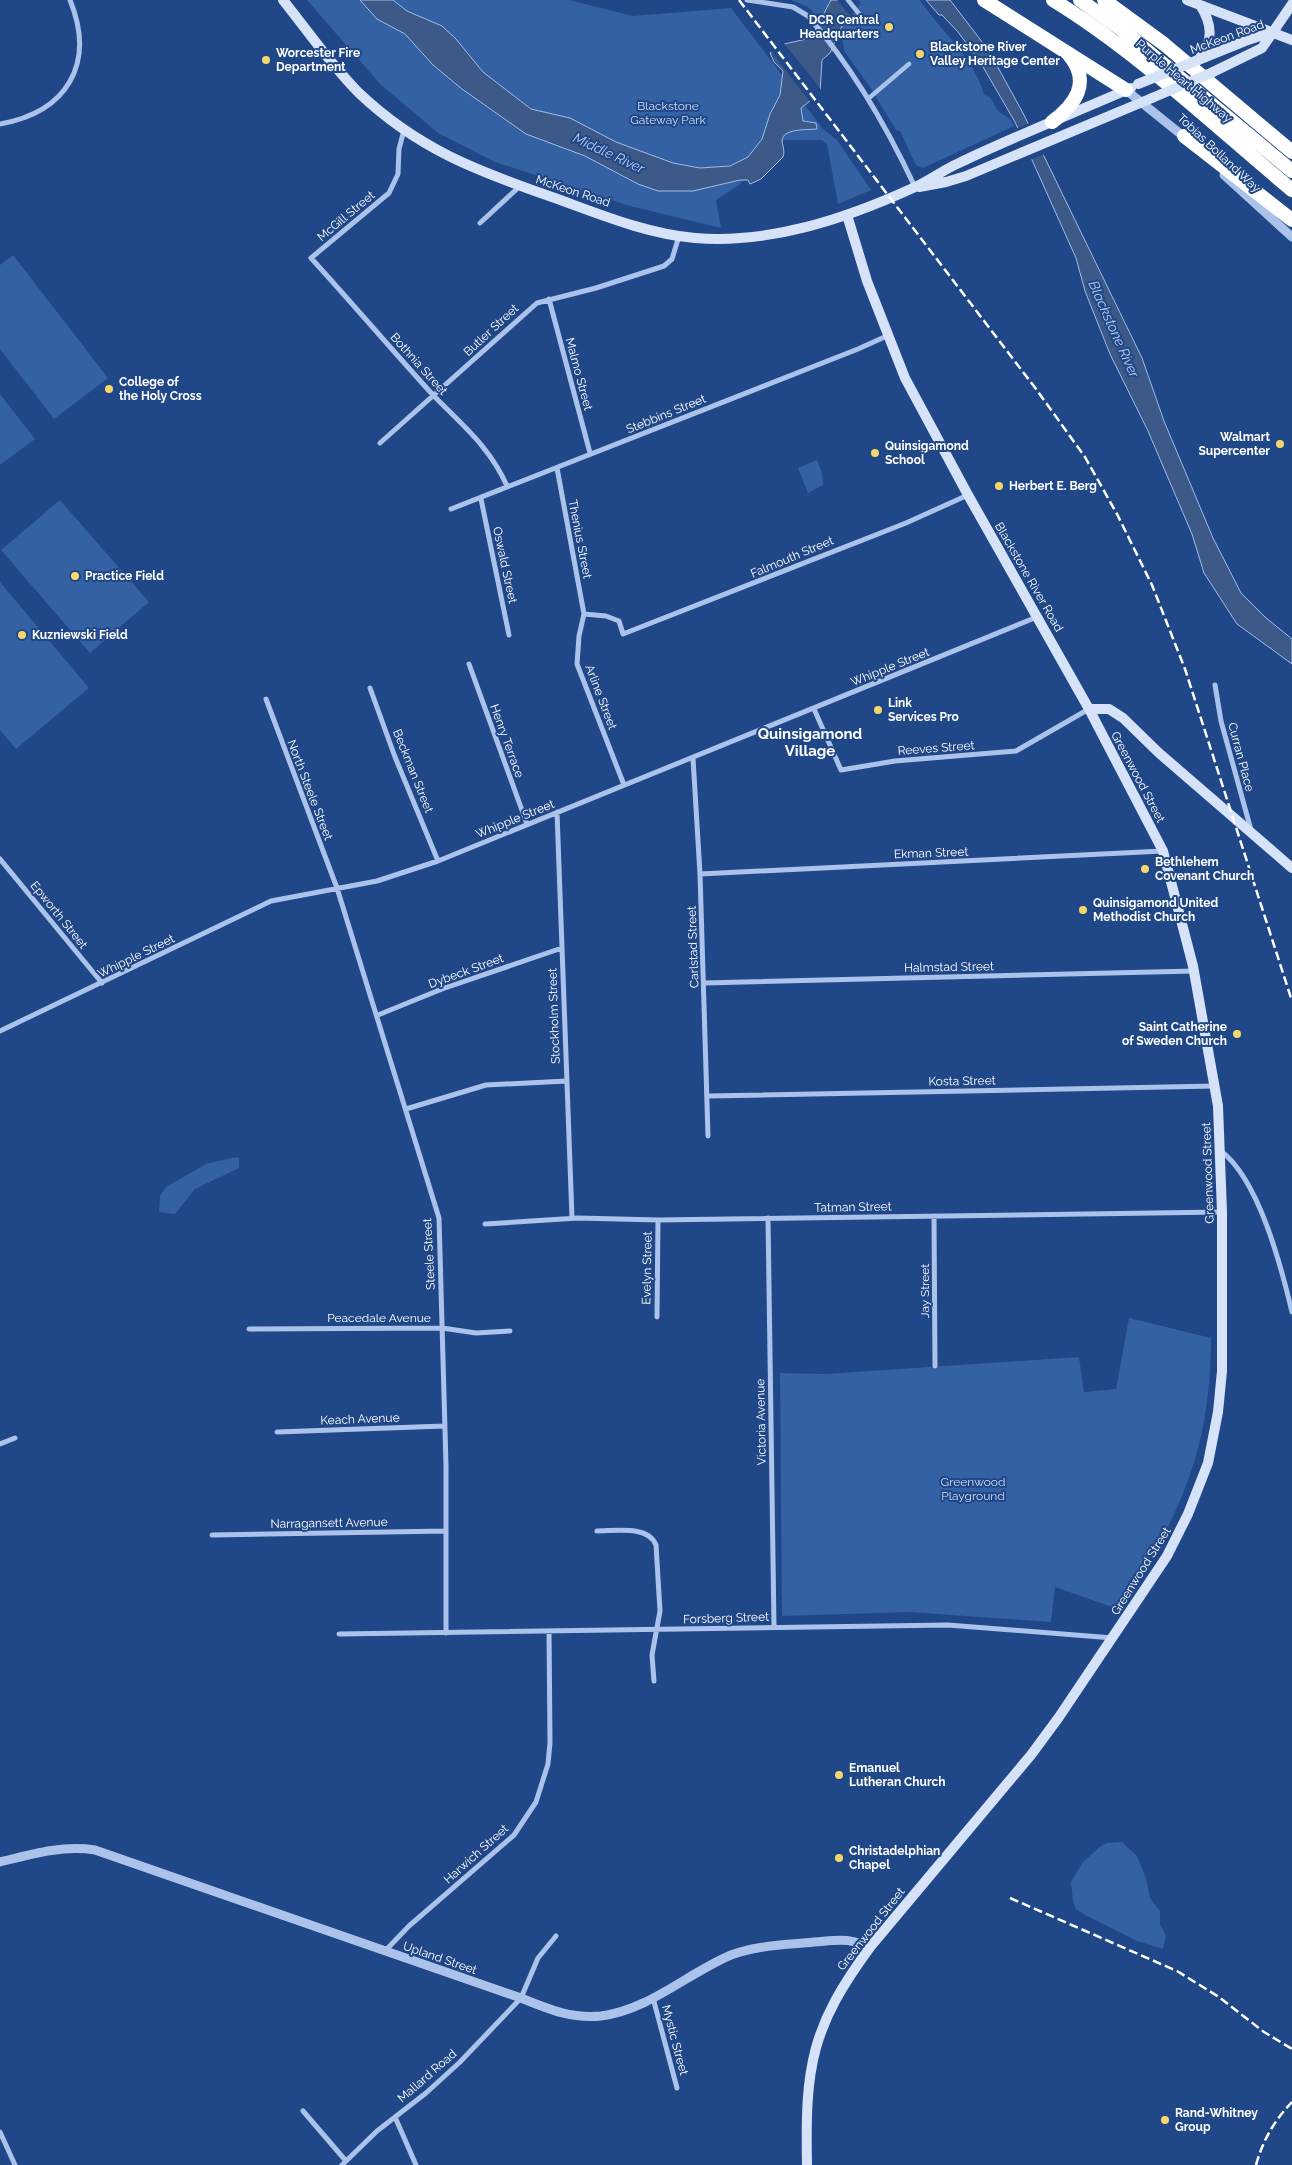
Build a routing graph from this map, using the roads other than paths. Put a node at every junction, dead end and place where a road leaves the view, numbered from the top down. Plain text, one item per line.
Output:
1 (70, 0) edge
2 (283, 0) edge
3 (747, 0) edge
4 (848, 0) edge
5 (984, 0) edge
6 (1053, 0) edge
7 (1080, 0) edge
8 (1104, 0) edge
9 (1187, 0) edge
10 (1292, 4) edge
11 (1200, 5) junction
12 (864, 20) dead end
13 (1272, 32) junction
14 (1292, 40) edge
15 (1067, 52) junction
16 (1198, 60) junction
17 (909, 64) dead end
18 (1132, 87) junction
19 (869, 98) junction
20 (1148, 100) junction
21 (1052, 122) junction
22 (0, 124) edge
23 (404, 129) junction
24 (1184, 136) junction
25 (1292, 152) edge
26 (1292, 171) edge
27 (520, 186) junction
28 (916, 187) junction
29 (1292, 190) edge
30 (847, 215) junction
31 (1292, 220) edge
32 (480, 223) dead end
33 (680, 236) junction
34 (1292, 237) edge
35 (311, 258) joint
36 (549, 300) junction
37 (888, 335) junction
38 (434, 396) junction
39 (380, 443) dead end
40 (590, 453) junction
41 (557, 468) junction
42 (507, 486) junction
43 (968, 495) junction
44 (481, 498) junction
45 (451, 509) dead end
46 (584, 614) junction
47 (1038, 617) junction
48 (509, 635) dead end
49 (469, 664) dead end
50 (1215, 685) dead end
51 (370, 688) dead end
52 (266, 699) dead end
53 (814, 709) junction
54 (1089, 709) junction
55 (693, 758) junction
56 (624, 785) junction
57 (557, 812) junction
58 (527, 824) junction
59 (1252, 833) junction
60 (1163, 851) junction
61 (0, 859) edge
62 (438, 861) junction
63 (1292, 868) edge
64 (700, 874) junction
65 (337, 888) junction
66 (562, 948) junction
67 (1194, 971) junction
68 (102, 983) junction
69 (704, 983) junction
70 (378, 1015) junction
71 (0, 1031) edge
72 (567, 1081) junction
73 (1216, 1086) junction
74 (708, 1096) junction
75 (406, 1109) junction
76 (708, 1136) dead end
77 (1220, 1151) junction
78 (1222, 1212) junction
79 (934, 1216) junction
80 (572, 1218) junction
81 (768, 1218) junction
82 (658, 1220) junction
83 (484, 1224) dead end
84 (1292, 1312) edge
85 (657, 1317) dead end
86 (442, 1328) junction
87 (249, 1329) dead end
88 (510, 1331) dead end
89 (935, 1366) dead end
90 (444, 1426) junction
91 (277, 1432) dead end
92 (15, 1438) dead end
93 (0, 1444) edge
94 (446, 1531) junction
95 (597, 1531) dead end
96 (212, 1535) dead end
97 (774, 1626) junction
98 (657, 1629) junction
99 (549, 1631) junction
100 (446, 1633) junction
101 (339, 1634) dead end
102 (1113, 1638) junction
103 (654, 1681) dead end
104 (0, 1862) edge
105 (556, 1936) dead end
106 (869, 1949) junction
107 (385, 1951) junction
108 (520, 1998) junction
109 (653, 1998) junction
110 (677, 2088) dead end
111 (303, 2111) dead end
112 (394, 2117) junction
113 (0, 2132) edge
114 (344, 2163) edge
115 (15, 2165) edge
116 (416, 2165) edge
117 (807, 2165) edge

1 - 22 street
2 - 23 main road, McKeon Road
3 - 19 street
4 - 12 street
5 - 15 highway
6 - 29 highway, Purple Heart Highway
7 - 26 highway, Purple Heart Highway
8 - 25 highway
9 - 11 main road
10 - 13 main road
11 - 13 main road
11 - 16 main road
13 - 14 main road
13 - 16 main road, McKeon Road
13 - 20 main road, McKeon Road, bridge
15 - 18 highway
15 - 21 highway
16 - 18 main road, McKeon Road, bridge
17 - 19 street
18 - 20 street, Tobias Bolland Way
18 - 21 main road, McKeon Road
19 - 28 street
20 - 24 street, Tobias Bolland Way
20 - 28 main road, McKeon Road
21 - 28 main road, McKeon Road
23 - 27 main road, McKeon Road
23 - 35 street, McGill Street
24 - 31 highway
24 - 34 street, Tobias Bolland Way
27 - 32 street
27 - 33 main road, McKeon Road
28 - 30 main road, McKeon Road
30 - 33 main road, McKeon Road
30 - 37 main road, Blackstone River Road
33 - 36 street, Butler Street
35 - 38 street, Bothnia Street
36 - 38 street, Butler Street
36 - 40 street, Malmo Street
37 - 40 street, Stebbins Street
37 - 43 main road, Blackstone River Road
38 - 39 street, Butler Street
38 - 42 street, Bothnia Street
40 - 41 street, Stebbins Street
41 - 42 street, Stebbins Street
41 - 46 street, Thenius Street
42 - 44 street, Stebbins Street
43 - 46 street, Falmouth Street
43 - 47 main road, Blackstone River Road
44 - 45 street, Stebbins Street
44 - 48 street, Oswald Street
46 - 56 street, Arline Street
47 - 53 street, Whipple Street
47 - 54 main road, Blackstone River Road
49 - 58 street, Henry Terrace
50 - 59 street, Curran Place
51 - 62 street, Beckman Street
52 - 65 street, North Steele Street
53 - 54 street, Reeves Street
53 - 55 street, Whipple Street
54 - 59 main road
54 - 60 main road, Greenwood Street
55 - 56 street, Whipple Street
55 - 64 street, Carlstad Street
56 - 57 street, Whipple Street
57 - 58 street, Whipple Street
57 - 66 street, Stockholm Street
58 - 62 street, Whipple Street
59 - 63 main road
60 - 64 street, Ekman Street
60 - 67 main road, Greenwood Street
61 - 68 street, Epworth Street
62 - 65 street, Whipple Street
64 - 69 street, Carlstad Street
65 - 68 street, Whipple Street
65 - 70 street, Steele Street
66 - 70 street, Dybeck Street
66 - 72 street, Stockholm Street
67 - 69 street, Halmstad Street
67 - 73 main road, Greenwood Street
68 - 71 street, Whipple Street
69 - 74 street, Carlstad Street
70 - 75 street, Steele Street
72 - 75 street
72 - 80 street, Stockholm Street
73 - 74 street, Kosta Street
73 - 77 main road, Greenwood Street
74 - 76 street, Carlstad Street
75 - 86 street, Steele Street
77 - 78 main road, Greenwood Street
77 - 84 street
78 - 79 street, Tatman Street
78 - 102 main road, Greenwood Street
79 - 81 street, Tatman Street
79 - 89 street, Jay Street
80 - 82 street, Tatman Street
80 - 83 street, Tatman Street
81 - 82 street, Tatman Street
81 - 97 street, Victoria Avenue
82 - 85 street, Evelyn Street
86 - 87 street, Peacedale Avenue
86 - 88 street, Peacedale Avenue
86 - 90 street, Steele Street
90 - 91 street, Keach Avenue
90 - 94 street, Steele Street
92 - 93 street
94 - 96 street, Narragansett Avenue
94 - 100 street, Steele Street
95 - 98 street
97 - 98 street, Forsberg Street
97 - 102 street, Forsberg Street
98 - 99 street, Forsberg Street
98 - 103 street
99 - 100 street, Forsberg Street
99 - 107 street, Harwich Street
100 - 101 street, Forsberg Street
102 - 106 main road, Greenwood Street
104 - 107 street, Upland Street
105 - 108 street, Mallard Road
106 - 109 street, Upland Street
106 - 117 main road, Greenwood Street
107 - 108 street, Upland Street
108 - 109 street, Upland Street
108 - 112 street, Mallard Road
109 - 110 street, Mystic Street
111 - 114 street
112 - 114 street, Mallard Road
112 - 116 street
113 - 115 street

